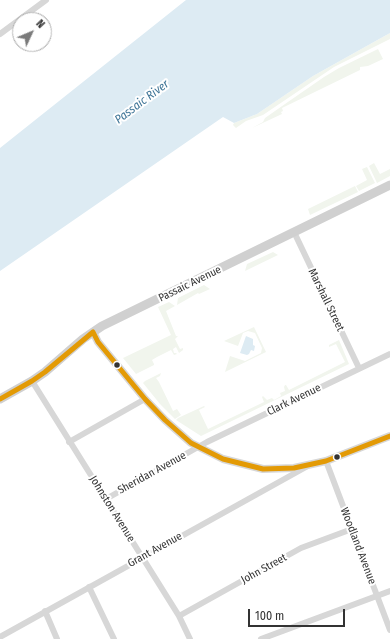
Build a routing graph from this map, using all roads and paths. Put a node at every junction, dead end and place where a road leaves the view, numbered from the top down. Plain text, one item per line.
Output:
1 (41, 1) edge
2 (0, 34) edge
3 (390, 186) edge
4 (294, 232) junction
5 (93, 332) junction
6 (390, 354) edge
7 (359, 368) junction
8 (32, 381) junction
9 (0, 399) edge
10 (145, 399) junction
11 (390, 436) edge
12 (69, 442) junction
13 (198, 447) junction
14 (326, 461) junction
15 (311, 464) junction
16 (106, 499) junction
17 (352, 529) junction
18 (142, 557) junction
19 (89, 587) junction
20 (390, 591) edge
21 (377, 596) junction
22 (45, 611) junction
23 (179, 616) junction
24 (390, 630) edge
25 (0, 637) edge
26 (57, 639) edge
27 (114, 639) edge
28 (190, 639) edge
29 (261, 639) edge

1 - 2 street
3 - 4 main road, Passaic Avenue
4 - 5 main road, Passaic Avenue
4 - 7 street, Marshall Street
5 - 8 main road, Passaic Avenue
5 - 10 street
6 - 7 street, Clark Avenue
7 - 13 street, Clark Avenue
8 - 9 main road, Passaic Avenue
8 - 12 street, Johnston Avenue
10 - 12 street
10 - 13 street
11 - 14 street
12 - 16 street, Johnston Avenue
13 - 15 street
13 - 16 street, Sheridan Avenue
14 - 15 street
14 - 17 street, Woodland Avenue
15 - 18 street, Grant Avenue
16 - 18 street, Johnston Avenue
17 - 21 street, Woodland Avenue
17 - 23 street, John Street
18 - 19 street, Grant Avenue
18 - 23 street, Johnston Avenue
19 - 22 street, Grant Avenue
19 - 27 street
20 - 21 street
21 - 24 street, Woodland Avenue
21 - 29 street
22 - 25 street, Grant Avenue
22 - 26 street
23 - 28 street, Johnston Avenue

